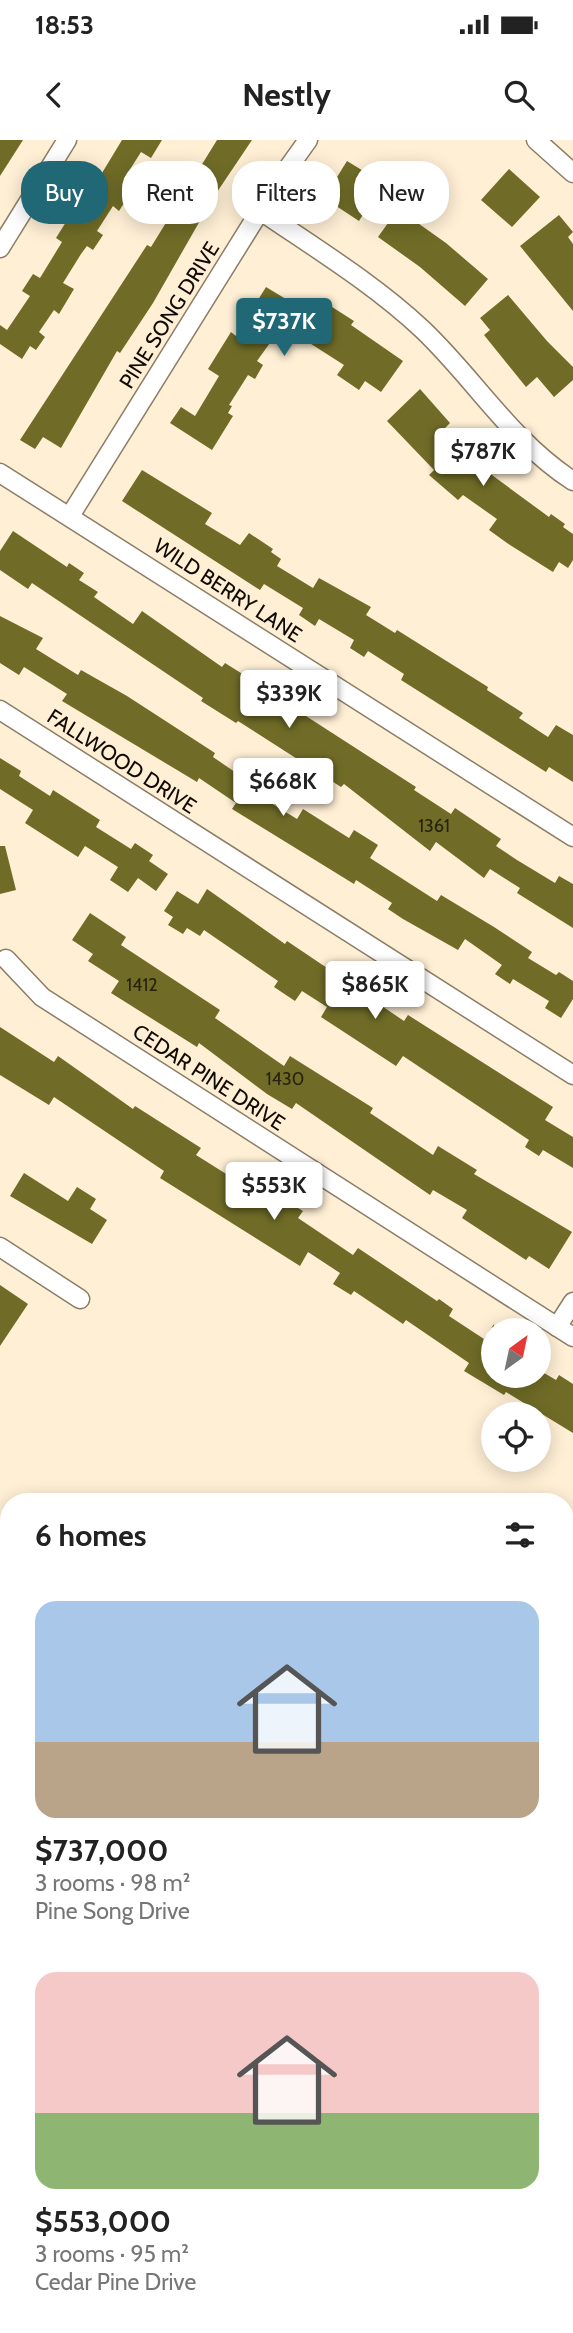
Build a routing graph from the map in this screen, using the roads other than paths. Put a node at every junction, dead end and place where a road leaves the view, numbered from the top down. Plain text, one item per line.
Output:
1 (67, 140) edge
2 (308, 140) edge
3 (536, 140) edge
4 (292, 161) edge
5 (573, 173) edge
6 (253, 224) edge
7 (280, 224) edge
8 (5, 229) edge
9 (0, 248) edge
10 (0, 473) edge
11 (573, 481) edge
12 (70, 516) junction
13 (0, 710) edge
14 (573, 838) edge
15 (6, 958) dead end
16 (573, 1075) edge
17 (0, 1247) edge
18 (80, 1298) dead end
19 (573, 1302) edge
20 (565, 1332) edge

1 - 8 street
2 - 4 street, PINE SONG DRIVE
3 - 5 street
6 - 12 street, PINE SONG DRIVE
7 - 11 street
8 - 9 street
10 - 12 street, WILD BERRY LANE
12 - 14 street, WILD BERRY LANE
13 - 16 street, FALLWOOD DRIVE
15 - 20 street, CEDAR PINE DRIVE
17 - 18 street
19 - 20 street

